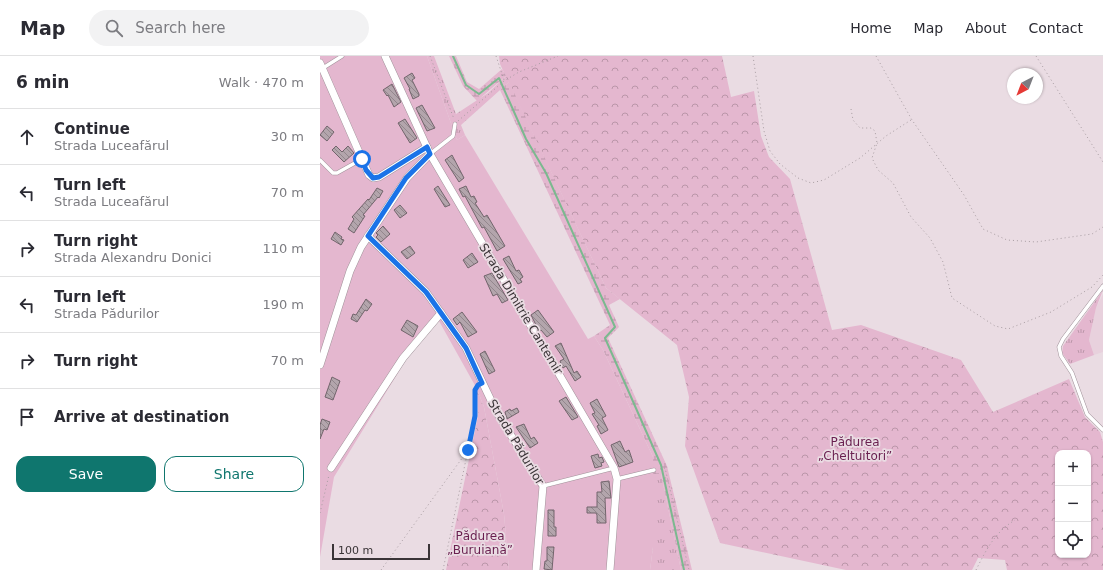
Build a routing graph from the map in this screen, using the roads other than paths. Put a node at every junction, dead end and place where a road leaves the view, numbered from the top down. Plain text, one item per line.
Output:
1 (342, 56) edge
2 (385, 56) edge
3 (321, 66) edge
4 (456, 124) road end
5 (428, 150) junction
6 (362, 159) junction
7 (320, 160) edge
8 (368, 236) junction
9 (1103, 286) edge
10 (441, 313) junction
11 (320, 365) edge
12 (1103, 430) edge
13 (331, 468) road end
14 (614, 468) junction
15 (656, 470) road end
16 (617, 479) junction
17 (543, 486) junction
18 (536, 570) edge
19 (610, 570) edge

1 - 3 lane
2 - 5 street, Strada Dimitrie Cantemir
3 - 6 street
4 - 5 lane
5 - 6 street
5 - 8 street
5 - 14 street, Strada Dimitrie Cantemir
6 - 7 lane
8 - 10 street, Strada Pădurilor
8 - 11 street
9 - 12 lane
10 - 13 street
10 - 17 street, Strada Pădurilor
14 - 16 street, Strada Dimitrie Cantemir
14 - 17 lane
15 - 16 lane
16 - 19 street, Strada Dimitrie Cantemir
17 - 18 street, Strada Pădurilor

